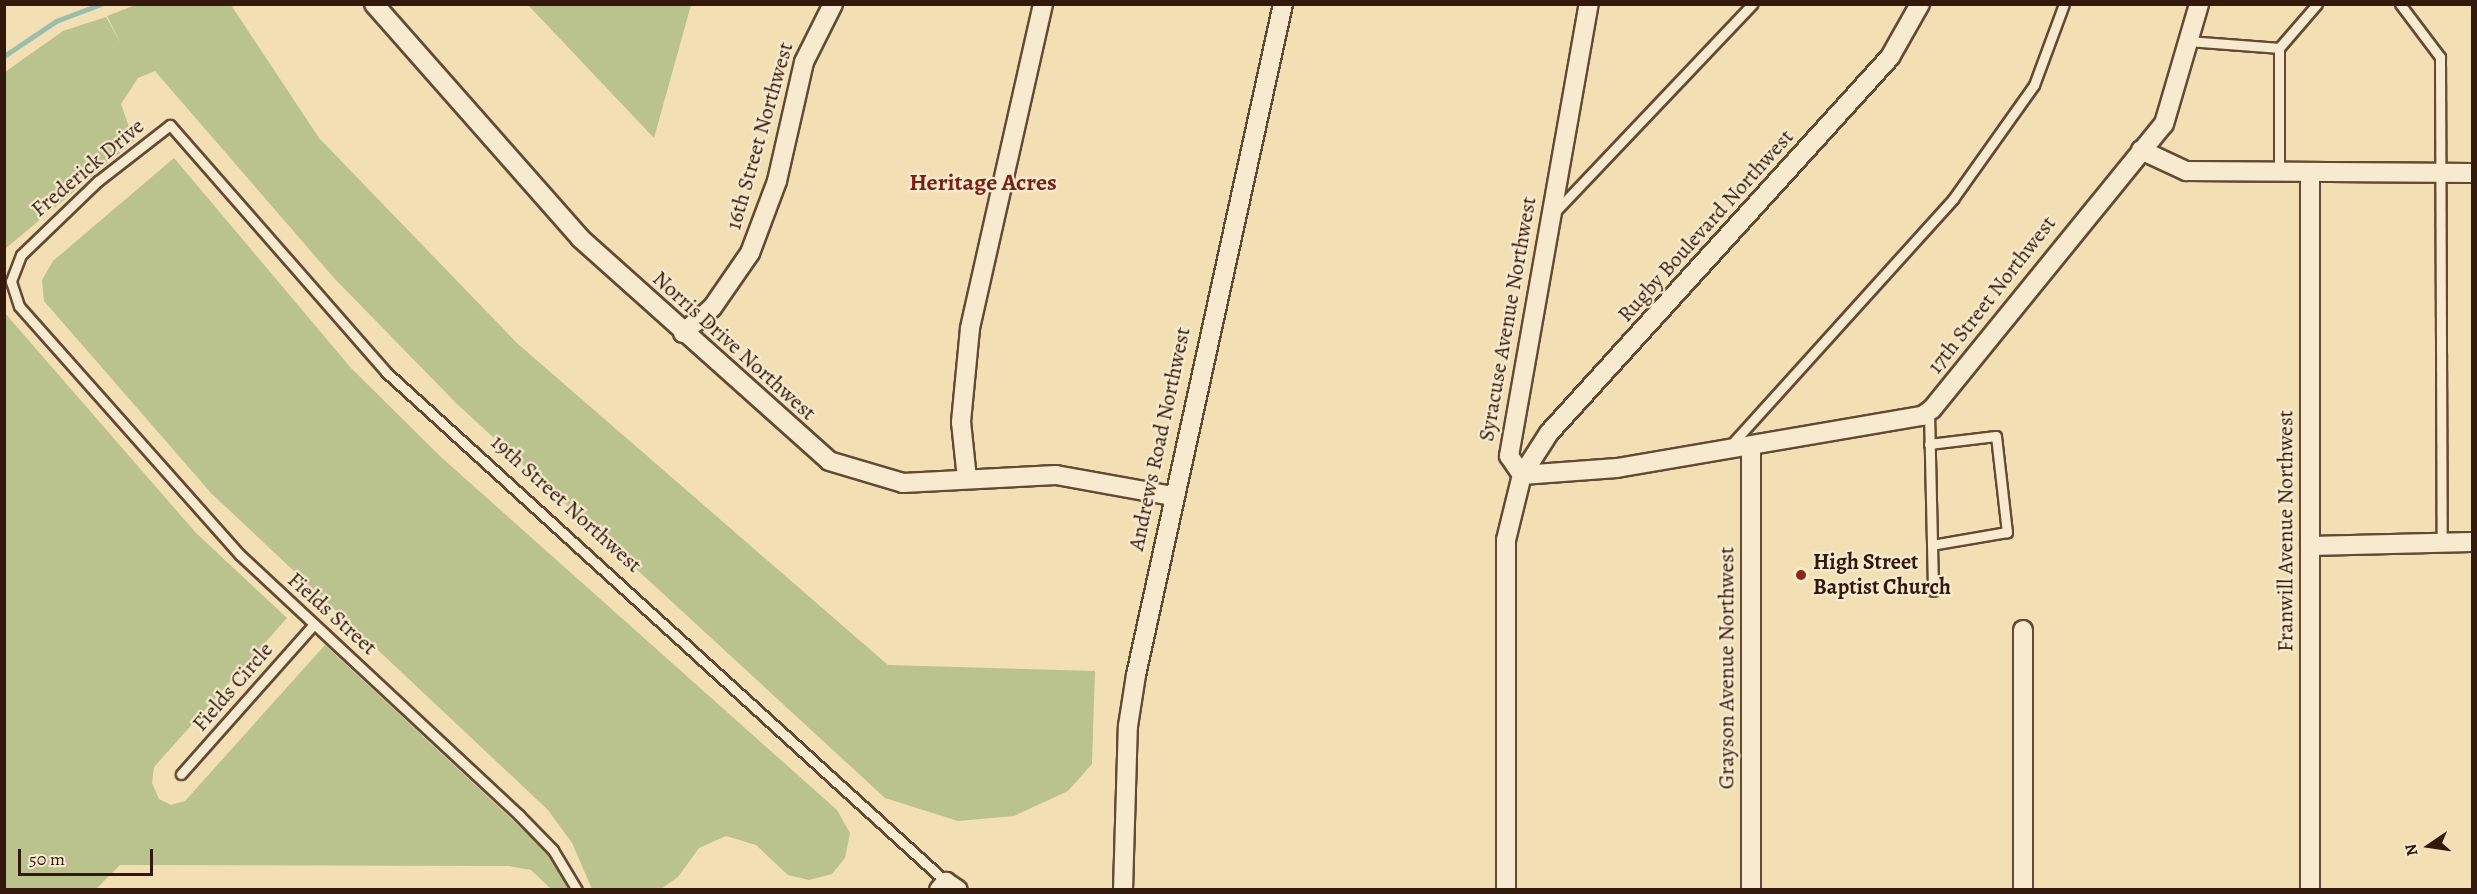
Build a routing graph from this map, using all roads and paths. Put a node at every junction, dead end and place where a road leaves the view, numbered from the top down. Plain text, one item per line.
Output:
1 (374, 4) edge
2 (833, 4) edge
3 (1043, 4) edge
4 (1282, 4) edge
5 (1588, 4) edge
6 (1752, 4) edge
7 (1920, 4) edge
8 (2064, 4) edge
9 (2199, 4) edge
10 (2317, 4) edge
11 (2400, 4) edge
12 (2189, 41) junction
13 (2279, 48) junction
14 (170, 125) joint
15 (2141, 150) junction
16 (2442, 172) junction
17 (2279, 173) junction
18 (2310, 173) junction
19 (2472, 173) edge
20 (1550, 217) junction
21 (683, 333) junction
22 (68, 360) joint
23 (1929, 412) junction
24 (1929, 444) junction
25 (1751, 447) junction
26 (1727, 451) junction
27 (1522, 474) junction
28 (966, 479) junction
29 (1173, 496) junction
30 (2442, 542) junction
31 (2472, 542) edge
32 (1932, 545) junction
33 (2310, 546) junction
34 (1933, 591) dead end
35 (314, 624) junction
36 (2023, 630) dead end
37 (181, 774) dead end
38 (948, 887) edge
39 (577, 890) edge
40 (1123, 890) edge
41 (1506, 890) edge
42 (1751, 890) edge
43 (2024, 890) edge
44 (2310, 890) edge

1 - 21 street, Norris Drive Northwest
2 - 21 street, 16th Street Northwest
3 - 28 street
4 - 29 street, Andrews Road Northwest
5 - 20 street, Syracuse Avenue Northwest
6 - 20 lane
7 - 27 street, Rugby Boulevard Northwest
8 - 26 lane
9 - 12 street
10 - 13 lane
11 - 16 lane
12 - 13 lane
12 - 15 street
13 - 17 lane
14 - 22 lane, Frederick Drive
14 - 38 lane, 19th Street Northwest
15 - 17 street
15 - 23 street, 17th Street Northwest
16 - 18 street
16 - 19 street
16 - 30 lane
17 - 18 street
18 - 33 street, Franwill Avenue Northwest
20 - 27 street, Syracuse Avenue Northwest
21 - 28 street, Norris Drive Northwest
22 - 35 lane, Fields Street
23 - 24 lane
23 - 25 street
24 - 32 lane
24 - 32 lane
25 - 26 street
25 - 42 street, Grayson Avenue Northwest
26 - 27 street
27 - 41 street
28 - 29 street, Norris Drive Northwest
29 - 40 street, Andrews Road Northwest
30 - 31 street
30 - 33 street
32 - 34 lane
33 - 44 street, Franwill Avenue Northwest
35 - 37 lane, Fields Circle
35 - 39 lane, Fields Street
36 - 43 street

